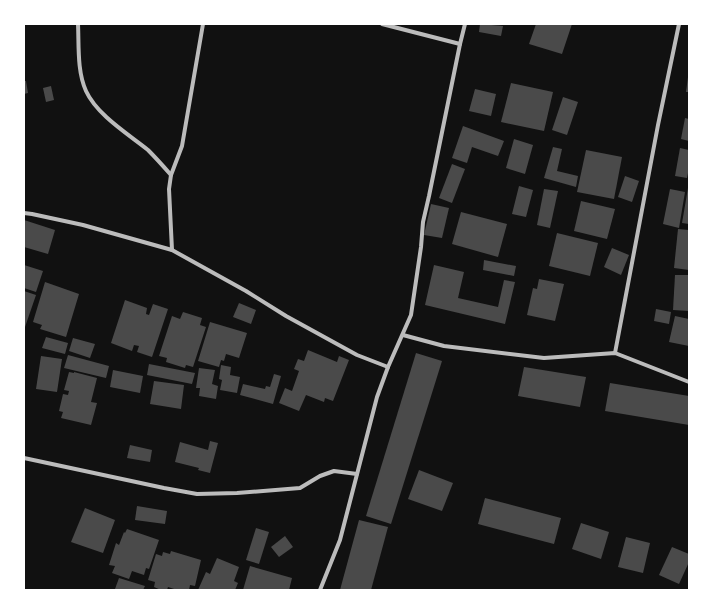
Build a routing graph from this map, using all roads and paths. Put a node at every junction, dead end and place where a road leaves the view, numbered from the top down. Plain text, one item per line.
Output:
1 (78, 24) edge
2 (203, 24) edge
3 (382, 24) edge
4 (465, 24) edge
5 (679, 24) edge
6 (460, 44) junction
7 (171, 175) junction
8 (24, 214) edge
9 (172, 250) junction
10 (403, 335) junction
11 (615, 353) junction
12 (388, 367) junction
13 (689, 382) edge
14 (24, 458) edge
15 (357, 474) junction
16 (320, 590) edge

1 - 7 street
2 - 7 street
3 - 6 street
4 - 6 street
5 - 11 street
6 - 10 street
7 - 9 street
8 - 9 street
9 - 12 street
10 - 11 street
10 - 12 street
11 - 13 street
12 - 15 street
14 - 15 street
15 - 16 street

